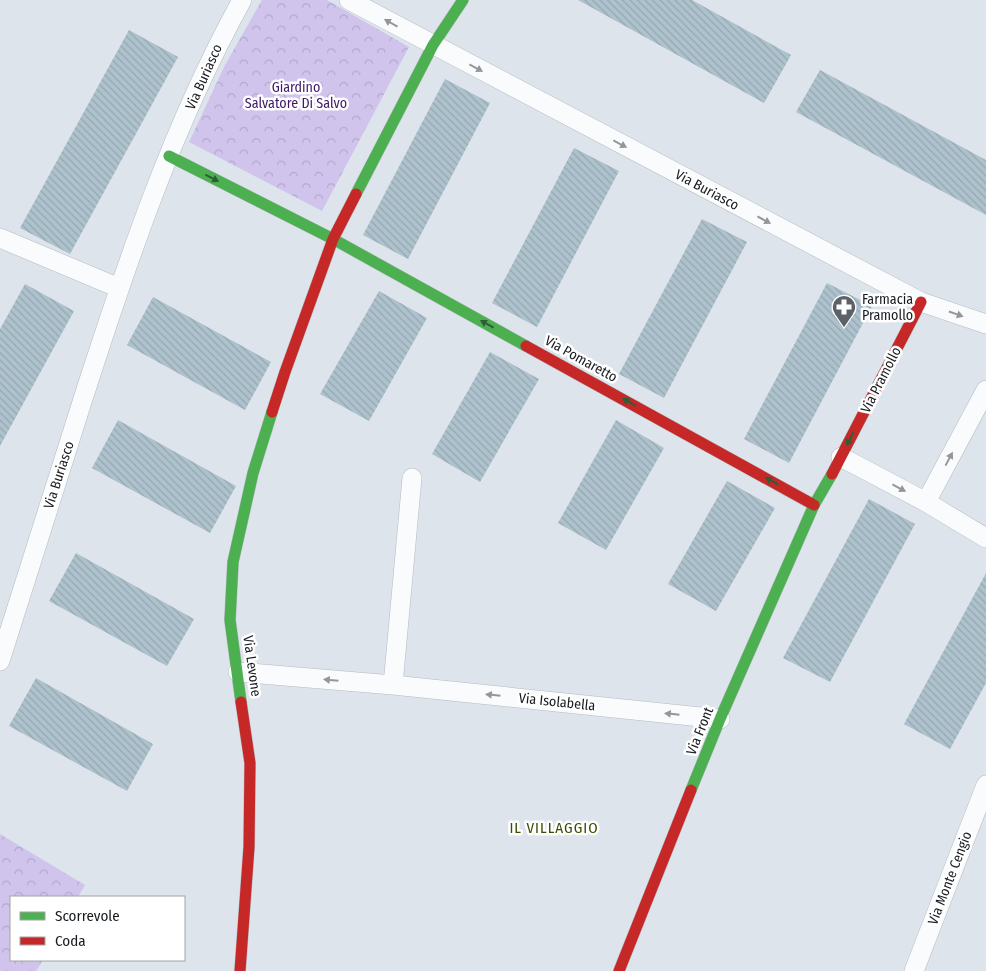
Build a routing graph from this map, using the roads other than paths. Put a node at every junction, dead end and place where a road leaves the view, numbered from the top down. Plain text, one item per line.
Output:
1 (242, 0) edge
2 (349, 0) edge
3 (463, 0) edge
4 (433, 46) junction
5 (169, 156) junction
6 (0, 238) edge
7 (333, 239) junction
8 (118, 288) junction
9 (921, 302) junction
10 (986, 324) edge
11 (986, 390) edge
12 (841, 457) junction
13 (412, 478) dead end
14 (926, 502) junction
15 (814, 504) junction
16 (986, 538) edge
17 (0, 661) edge
18 (238, 672) junction
19 (393, 685) junction
20 (720, 719) junction
21 (984, 791) edge
22 (240, 971) edge
23 (619, 971) edge
24 (914, 971) edge

1 - 5 street, Via Buriasco
4 -> 2 street, Via Buriasco
3 - 4 street
4 - 7 street
4 -> 9 street, Via Buriasco
5 -> 7 street
5 - 8 street, Via Buriasco
6 - 8 street
15 -> 7 street, Via Pomaretto
7 - 18 street, Via Levone
8 - 17 street, Via Buriasco
9 -> 10 street, Via Buriasco
9 -> 12 street, Via Pramollo
14 -> 11 street
12 -> 14 street
12 - 15 street, Via Pramollo
13 - 19 street
14 - 16 street
15 - 20 street, Via Front
19 -> 18 street, Via Isolabella
18 - 22 street, Via Levone
20 -> 19 street, Via Isolabella
20 - 23 street, Via Front
21 - 24 street, Via Monte Cengio

